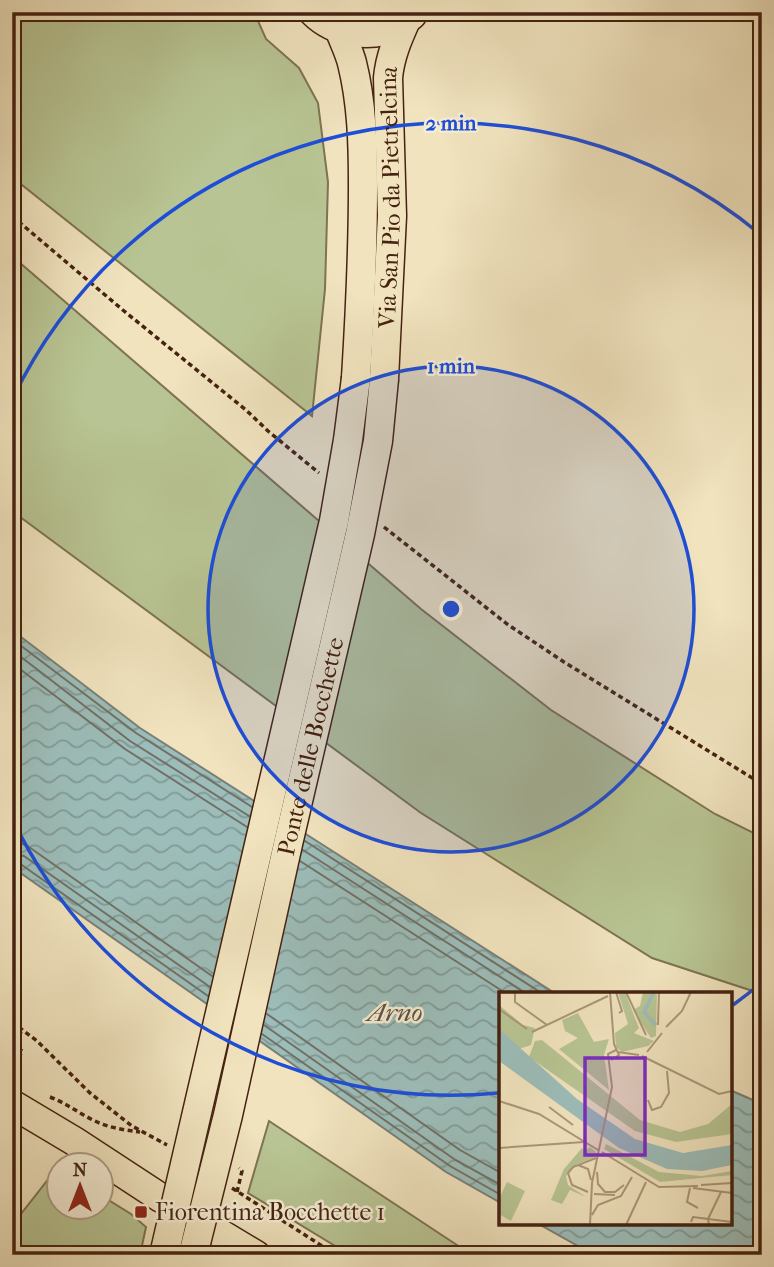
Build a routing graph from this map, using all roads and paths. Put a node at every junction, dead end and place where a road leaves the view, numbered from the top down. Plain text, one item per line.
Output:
1 (313, 12) edge
2 (411, 15) edge
3 (339, 28) junction
4 (356, 377) joint
5 (384, 379) joint
6 (12, 1022) edge
7 (23, 1030) junction
8 (12, 1042) edge
9 (12, 1062) edge
10 (43, 1094) dead end
11 (12, 1104) edge
12 (142, 1132) junction
13 (171, 1148) dead end
14 (229, 1186) dead end
15 (161, 1198) dead end
16 (216, 1231) dead end
17 (164, 1255) edge
18 (193, 1255) edge
19 (256, 1255) edge
20 (336, 1255) edge

1 - 3 main road
2 - 3 main road
2 - 5 main road, Via San Pio da Pietrelcina
3 - 4 main road, Via San Pio da Pietrelcina
4 - 17 main road, Ponte delle Bocchette, bridge
5 - 18 main road, Ponte delle Bocchette, bridge
6 - 7 path
7 - 8 path
7 - 12 path
8 - 9 path
10 - 12 path
11 - 15 main road
12 - 13 path
14 - 20 path
16 - 19 main road

